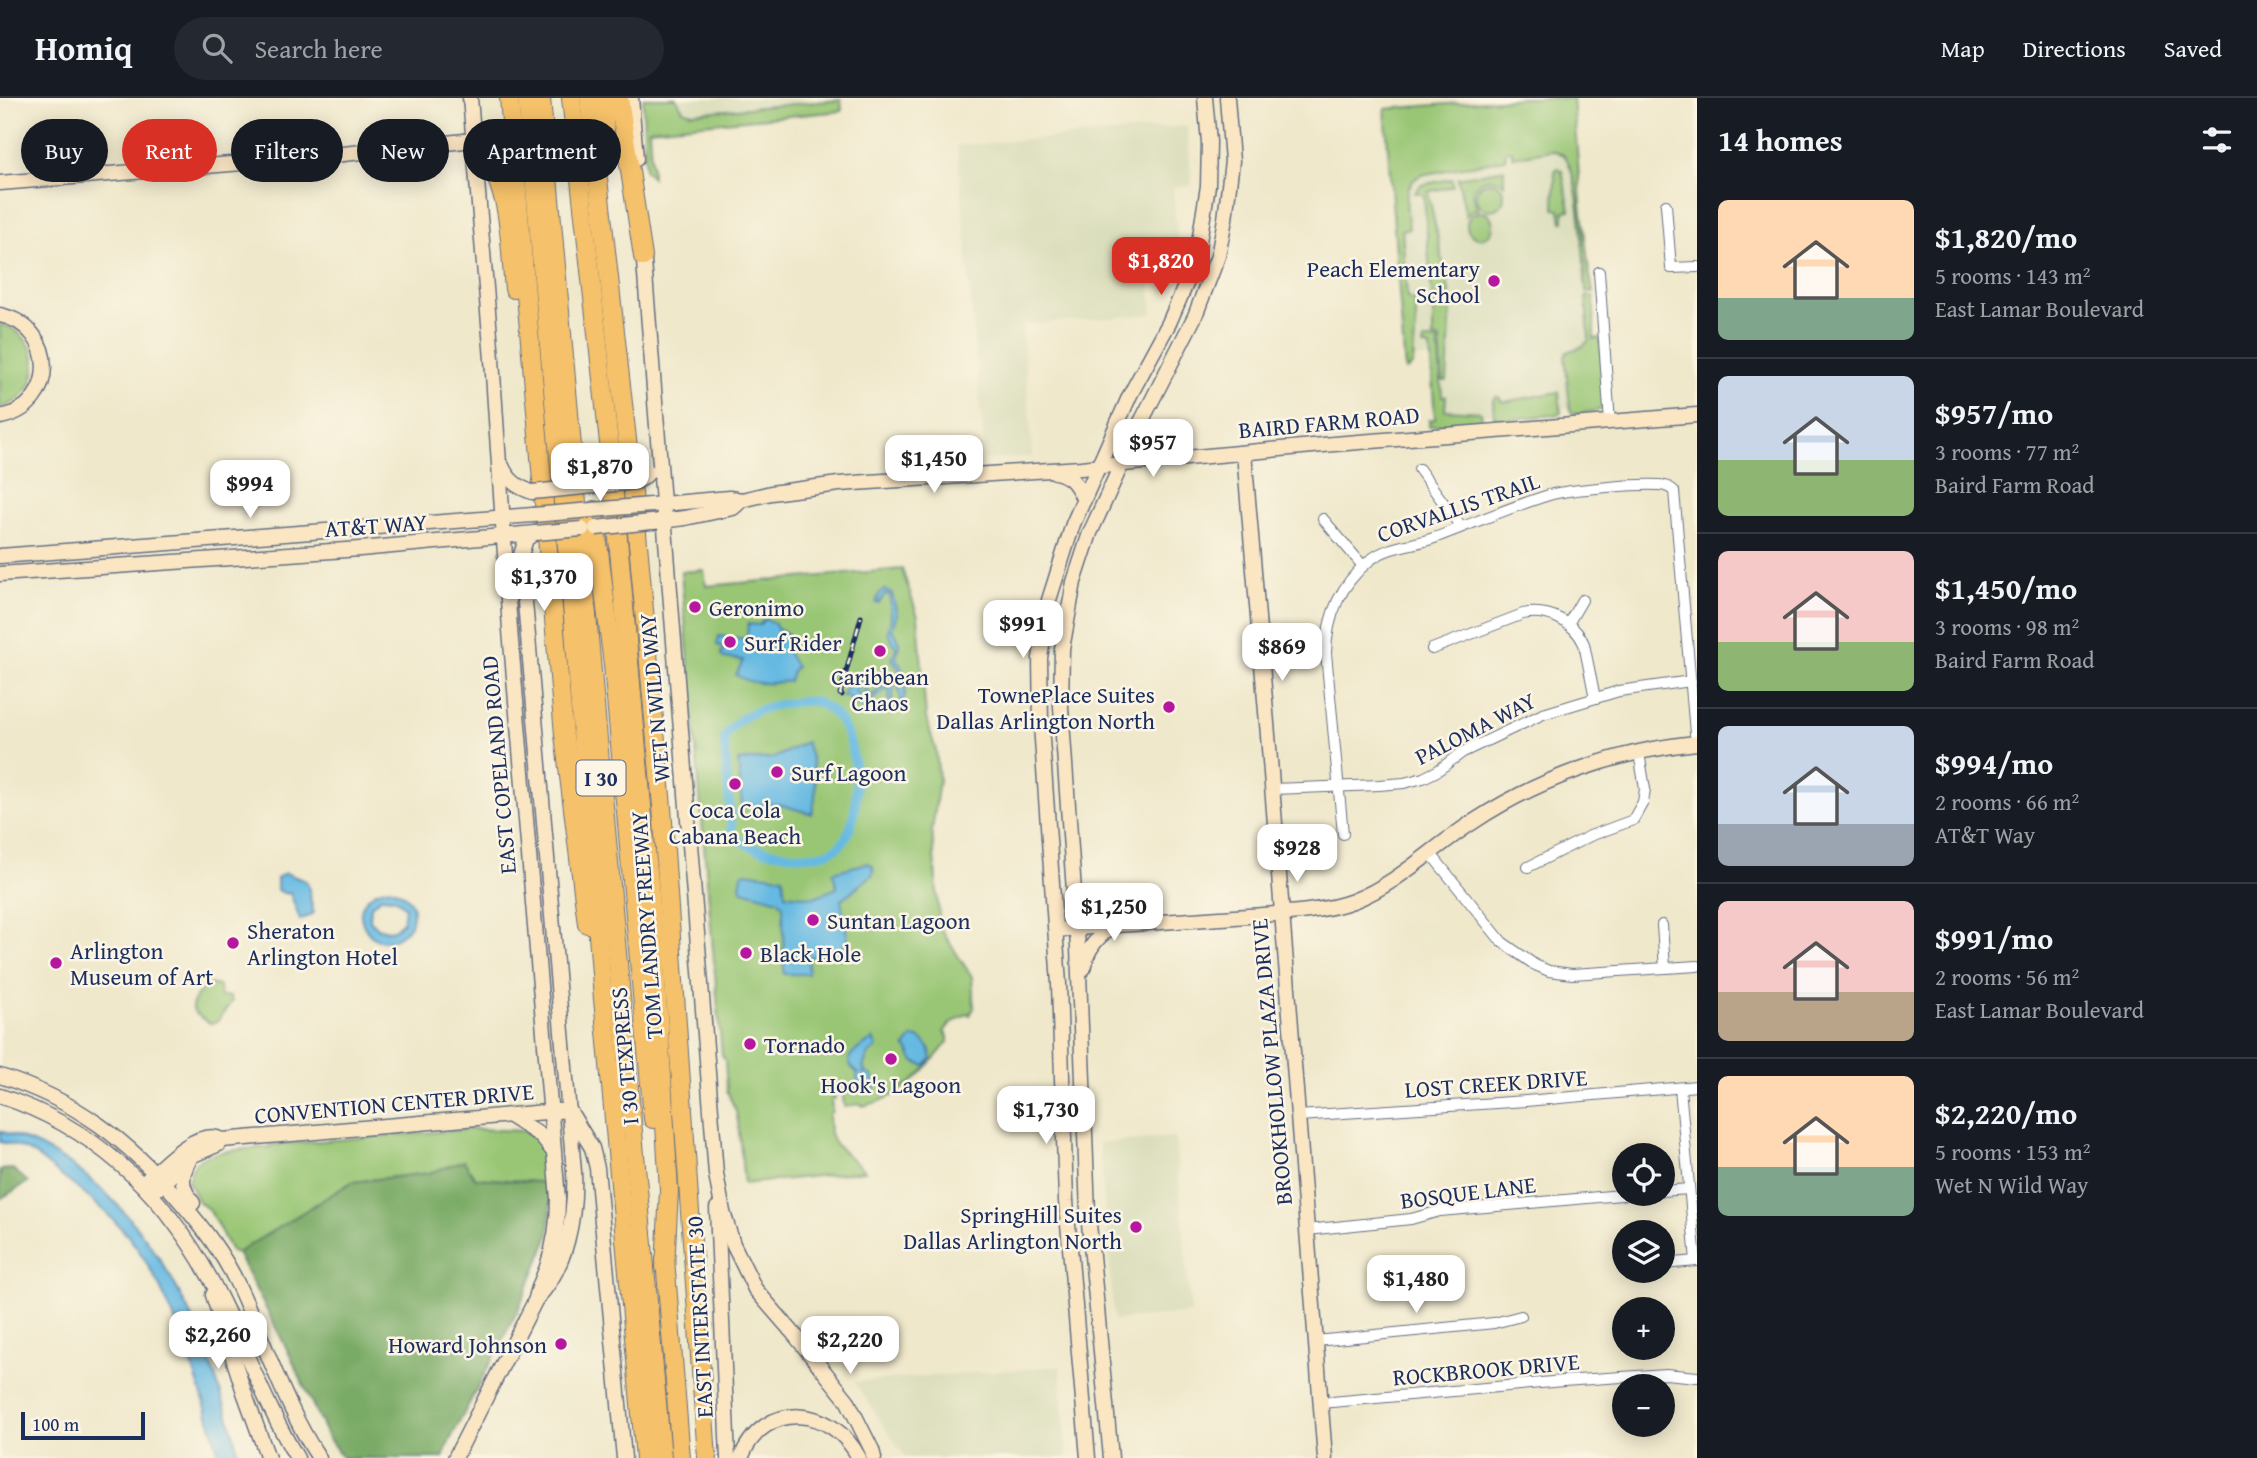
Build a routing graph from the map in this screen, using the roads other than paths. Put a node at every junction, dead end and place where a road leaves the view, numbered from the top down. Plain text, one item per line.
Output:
1 (471, 98) edge
2 (509, 98) edge
3 (527, 98) edge
4 (541, 98) edge
5 (571, 98) edge
6 (589, 98) edge
7 (604, 98) edge
8 (619, 98) edge
9 (631, 98) edge
10 (1205, 98) edge
11 (1227, 98) edge
12 (472, 119) edge
13 (357, 153) edge
14 (478, 182) edge
15 (498, 182) edge
16 (0, 183) edge
17 (600, 192) junction
18 (1666, 205) dead end
19 (1198, 248) junction
20 (1218, 256) junction
21 (643, 257) junction
22 (1697, 267) edge
23 (1599, 272) dead end
24 (0, 303) edge
25 (5, 316) edge
26 (1697, 415) edge
27 (0, 417) edge
28 (535, 417) junction
29 (1141, 422) junction
30 (1610, 423) junction
31 (657, 434) junction
32 (498, 451) junction
33 (1244, 453) junction
34 (1176, 459) junction
35 (1123, 464) junction
36 (1099, 467) junction
37 (1419, 468) dead end
38 (1047, 470) junction
39 (742, 500) junction
40 (1084, 500) junction
41 (656, 505) junction
42 (503, 517) junction
43 (588, 519) junction
44 (1323, 519) dead end
45 (657, 522) junction
46 (1461, 527) junction
47 (535, 533) junction
48 (505, 537) junction
49 (0, 556) edge
50 (1363, 566) junction
51 (0, 574) edge
52 (1582, 600) dead end
53 (1568, 624) junction
54 (1432, 649) dead end
55 (607, 650) junction
56 (533, 681) junction
57 (1691, 681) junction
58 (514, 683) junction
59 (1040, 690) junction
60 (1060, 690) junction
61 (1595, 698) junction
62 (1697, 744) edge
63 (1639, 754) junction
64 (1338, 787) junction
65 (1273, 789) junction
66 (1343, 834) dead end
67 (1431, 854) junction
68 (1528, 867) dead end
69 (1282, 914) junction
70 (1115, 925) junction
71 (1662, 925) dead end
72 (1077, 928) junction
73 (1056, 930) junction
74 (1697, 966) edge
75 (1665, 968) junction
76 (1080, 988) junction
77 (603, 999) junction
78 (0, 1076) edge
79 (1697, 1086) edge
80 (1680, 1088) junction
81 (0, 1096) edge
82 (68, 1104) junction
83 (569, 1110) junction
84 (551, 1112) junction
85 (510, 1116) junction
86 (1298, 1116) junction
87 (59, 1120) junction
88 (222, 1140) junction
89 (553, 1151) junction
90 (191, 1157) junction
91 (716, 1174) junction
92 (159, 1177) junction
93 (147, 1189) junction
94 (1689, 1189) junction
95 (1675, 1190) edge
96 (1612, 1196) edge
97 (202, 1226) junction
98 (1307, 1230) junction
99 (1696, 1261) edge
100 (1675, 1263) edge
101 (665, 1268) junction
102 (207, 1273) junction
103 (536, 1299) junction
104 (1521, 1316) dead end
105 (1316, 1341) junction
106 (1697, 1377) edge
107 (257, 1378) junction
108 (1321, 1403) junction
109 (268, 1458) edge
110 (289, 1458) edge
111 (297, 1458) edge
112 (319, 1458) edge
113 (455, 1458) edge
114 (624, 1458) edge
115 (645, 1458) edge
116 (662, 1458) edge
117 (668, 1458) edge
118 (681, 1458) edge
119 (707, 1458) edge
120 (728, 1458) edge
121 (741, 1458) edge
122 (859, 1458) edge
123 (874, 1458) edge
124 (1088, 1458) edge
125 (1111, 1458) edge
126 (1325, 1458) edge

1 - 12 main road, EAST COPELAND ROAD
2 - 28 highway
3 - 77 highway, TOM LANDRY FREEWAY / I 30
4 - 116 highway, I 30
5 - 101 highway
6 - 17 highway, TOM LANDRY FREEWAY / I 30
7 - 17 highway
8 - 21 highway
9 - 21 main road, WET N WILD WAY
10 - 19 main road
11 - 20 main road
13 - 16 main road
14 - 32 main road, EAST COPELAND ROAD
15 - 28 highway
17 - 119 highway, TOM LANDRY FREEWAY / I 30
18 - 22 street
19 - 20 main road
19 - 36 main road
20 - 29 main road
21 - 31 main road, WET N WILD WAY
23 - 30 street
24 - 25 main road
25 - 27 main road
26 - 30 main road, BAIRD FARM ROAD
28 - 77 highway
29 - 34 main road
29 - 35 main road
30 - 33 main road, BAIRD FARM ROAD
31 - 32 main road, bridge
31 - 41 main road, WET N WILD WAY
32 - 42 main road, EAST COPELAND ROAD
33 - 34 main road, BAIRD FARM ROAD
33 - 65 main road, BROOKHOLLOW PLAZA DRIVE
34 - 35 main road, BAIRD FARM ROAD
35 - 36 main road, BAIRD FARM ROAD
35 - 60 main road
36 - 38 main road, BAIRD FARM ROAD
36 - 40 main road
37 - 46 street
38 - 39 main road, BAIRD FARM ROAD
38 - 40 main road
39 - 41 main road
39 - 45 main road
40 - 59 main road
41 - 43 main road, bridge
41 - 45 main road, WET N WILD WAY
42 - 43 main road, AT&T WAY, bridge
42 - 48 main road, EAST COPELAND ROAD
42 - 49 main road, AT&T WAY
43 - 45 main road, bridge
43 - 47 main road, AT&T WAY, bridge
43 - 55 highway
44 - 50 street
45 - 91 main road, WET N WILD WAY
46 - 50 street, CORVALLIS TRAIL
46 - 57 street, CORVALLIS TRAIL
47 - 48 main road, AT&T WAY
47 - 56 main road, EAST COPELAND ROAD
48 - 51 main road, AT&T WAY
48 - 58 main road, EAST COPELAND ROAD
50 - 64 street, CORVALLIS TRAIL
52 - 53 street
53 - 54 street
53 - 61 street
55 - 101 highway, I 30 TEXPRESS
55 - 117 highway, I 30 TEXPRESS
56 - 58 main road
56 - 83 main road, EAST COPELAND ROAD
57 - 61 street, PALOMA WAY
57 - 62 street
58 - 84 main road, EAST COPELAND ROAD
59 - 60 main road
59 - 73 main road
60 - 72 main road
61 - 64 street, PALOMA WAY
62 - 63 main road
63 - 67 main road
63 - 68 street
64 - 65 street, PALOMA WAY
64 - 66 street, CORVALLIS TRAIL
65 - 69 main road, BROOKHOLLOW PLAZA DRIVE
67 - 69 main road
67 - 75 street
69 - 70 main road
69 - 86 main road, BROOKHOLLOW PLAZA DRIVE
70 - 72 main road
70 - 76 main road
71 - 75 street
72 - 73 main road
72 - 76 main road
73 - 124 main road
74 - 75 street
76 - 125 main road
77 - 115 highway, TOM LANDRY FREEWAY / I 30
78 - 82 main road
79 - 80 street, LOST CREEK DRIVE
80 - 86 street, LOST CREEK DRIVE
80 - 94 street
81 - 87 main road
82 - 87 main road
82 - 92 main road
83 - 84 main road, CONVENTION CENTER DRIVE
83 - 103 main road, EAST COPELAND ROAD
83 - 114 main road
84 - 85 main road, CONVENTION CENTER DRIVE
84 - 89 main road, EAST COPELAND ROAD
85 - 88 main road, CONVENTION CENTER DRIVE
85 - 89 main road
86 - 98 main road, BROOKHOLLOW PLAZA DRIVE
87 - 93 main road
88 - 90 main road, CONVENTION CENTER DRIVE
88 - 92 main road, CONVENTION CENTER DRIVE
89 - 103 main road, EAST COPELAND ROAD
90 - 92 main road, CONVENTION CENTER DRIVE
90 - 97 main road
91 - 120 main road, EAST INTERSTATE 30
91 - 123 main road, WET N WILD WAY
92 - 93 main road, CONVENTION CENTER DRIVE
92 - 97 main road
93 - 102 main road
94 - 95 street
94 - 99 street
96 - 98 street, BOSQUE LANE
97 - 112 main road
98 - 105 main road, BROOKHOLLOW PLAZA DRIVE
99 - 100 street
101 - 118 highway, I 30 TEXPRESS
102 - 107 main road
102 - 109 main road
103 - 113 main road, EAST COPELAND ROAD
104 - 105 street
105 - 108 main road, BROOKHOLLOW PLAZA DRIVE
106 - 108 street, ROCKBROOK DRIVE
107 - 110 main road
107 - 111 main road
108 - 126 main road, BROOKHOLLOW PLAZA DRIVE
121 - 122 main road

